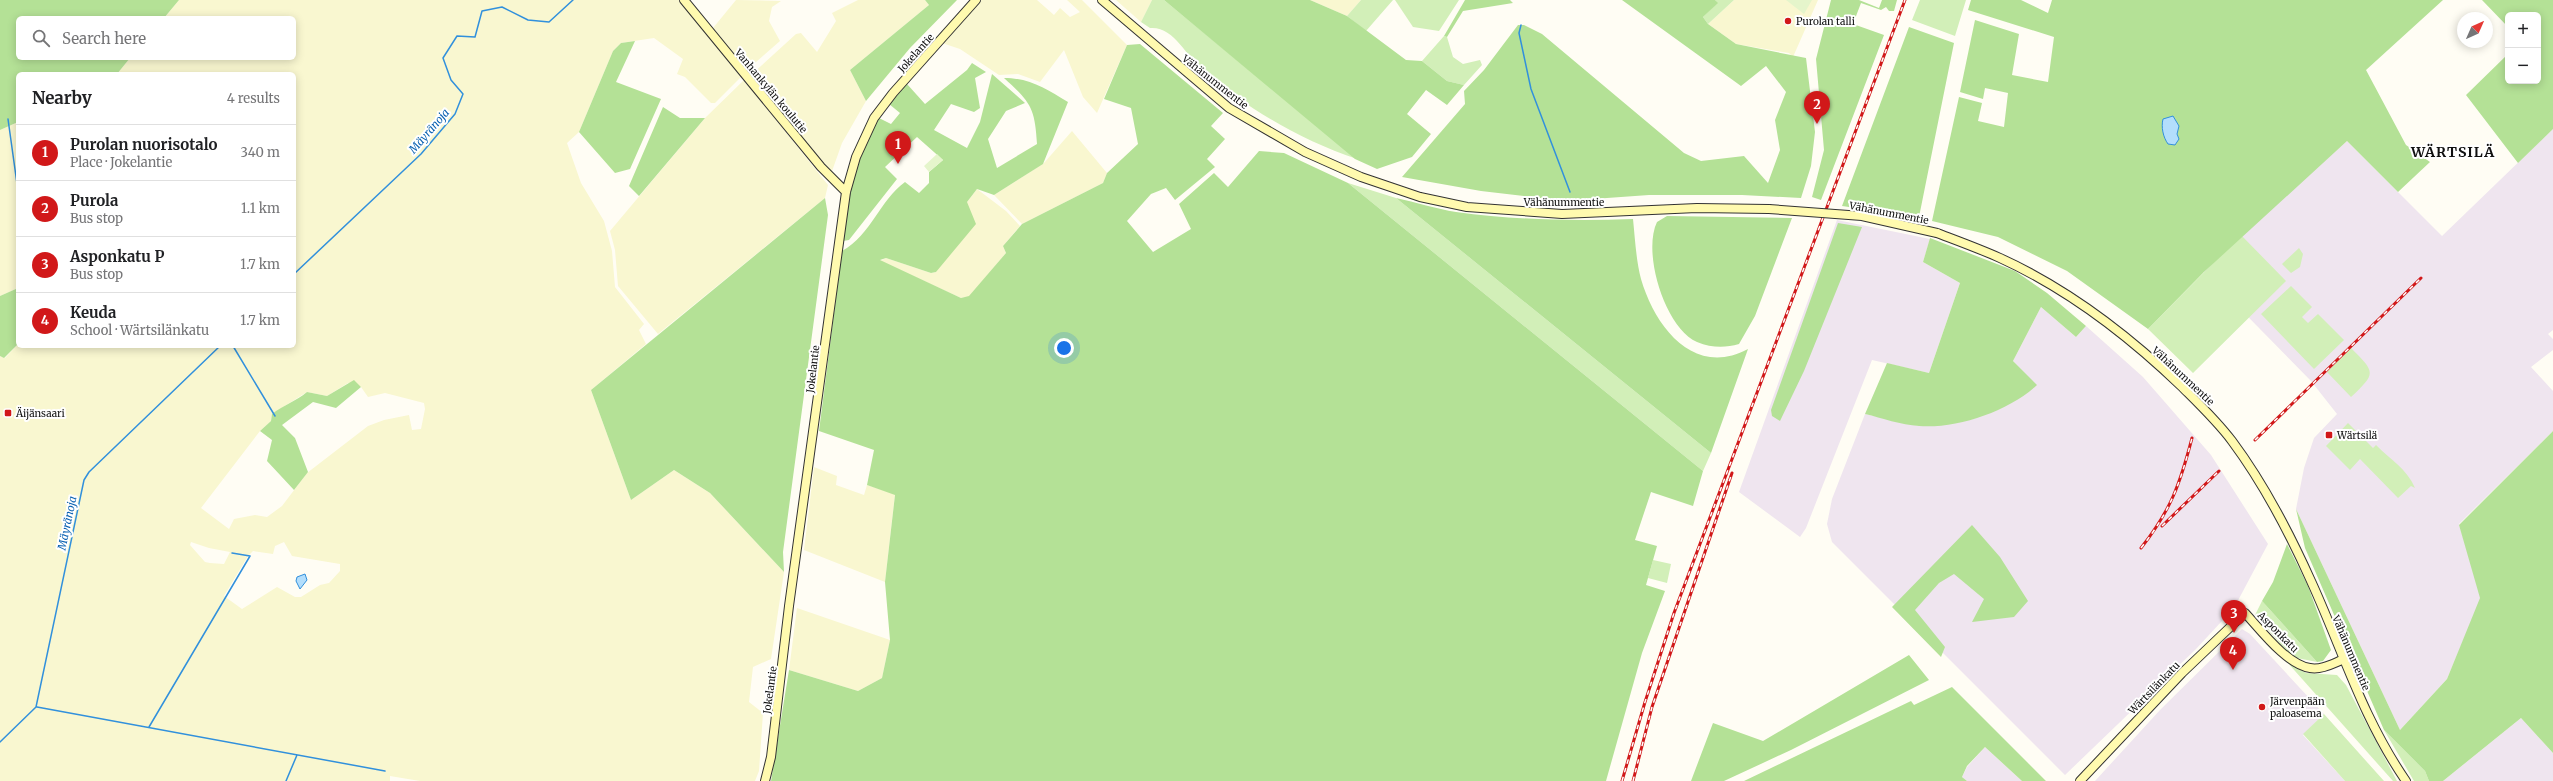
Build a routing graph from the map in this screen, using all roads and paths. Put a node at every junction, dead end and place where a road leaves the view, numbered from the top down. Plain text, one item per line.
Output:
1 (684, 0) edge
2 (976, 0) edge
3 (1102, 0) edge
4 (846, 192) junction
5 (2245, 613) joint
6 (2342, 660) junction
7 (765, 781) edge
8 (2080, 781) edge
9 (2406, 781) edge

1 - 4 main road, Vanhankylän koulutie
2 - 4 main road, Jokelantie
3 - 6 main road, Vähänummentie, bridge
4 - 7 main road, Jokelantie
5 - 6 main road, Asponkatu
5 - 8 main road, Wärtsilänkatu
6 - 9 main road, Vähänummentie

